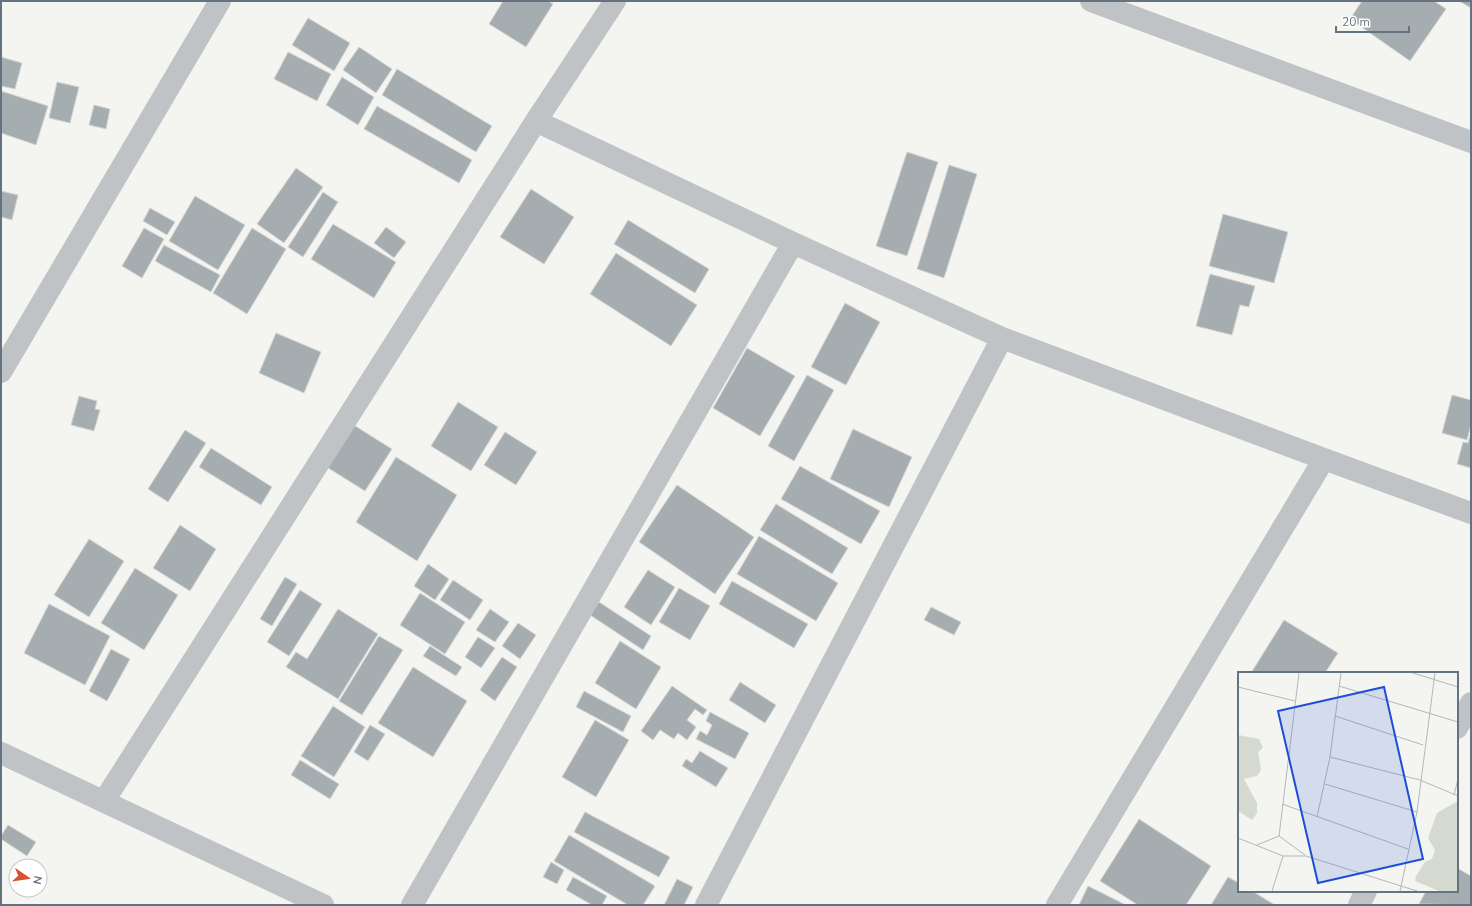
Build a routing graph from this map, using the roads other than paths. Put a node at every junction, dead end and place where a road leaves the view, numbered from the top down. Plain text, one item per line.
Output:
1 (220, 1) edge
2 (615, 1) edge
3 (1091, 1) edge
4 (536, 121) junction
5 (1471, 142) edge
6 (793, 243) junction
7 (1002, 338) junction
8 (1, 372) edge
9 (1324, 459) junction
10 (1471, 513) edge
11 (1471, 703) edge
12 (1458, 726) edge
13 (1, 753) edge
14 (104, 801) junction
15 (1366, 892) edge
16 (323, 905) edge
17 (412, 905) edge
18 (706, 905) edge
19 (1057, 905) edge
20 (1359, 905) edge

1 - 8 street
2 - 4 street
3 - 5 street
4 - 6 street
4 - 14 street
6 - 7 street
6 - 17 street
7 - 9 street
7 - 18 street
9 - 10 street
9 - 19 street
11 - 12 street
13 - 14 street
14 - 16 street
15 - 20 street

